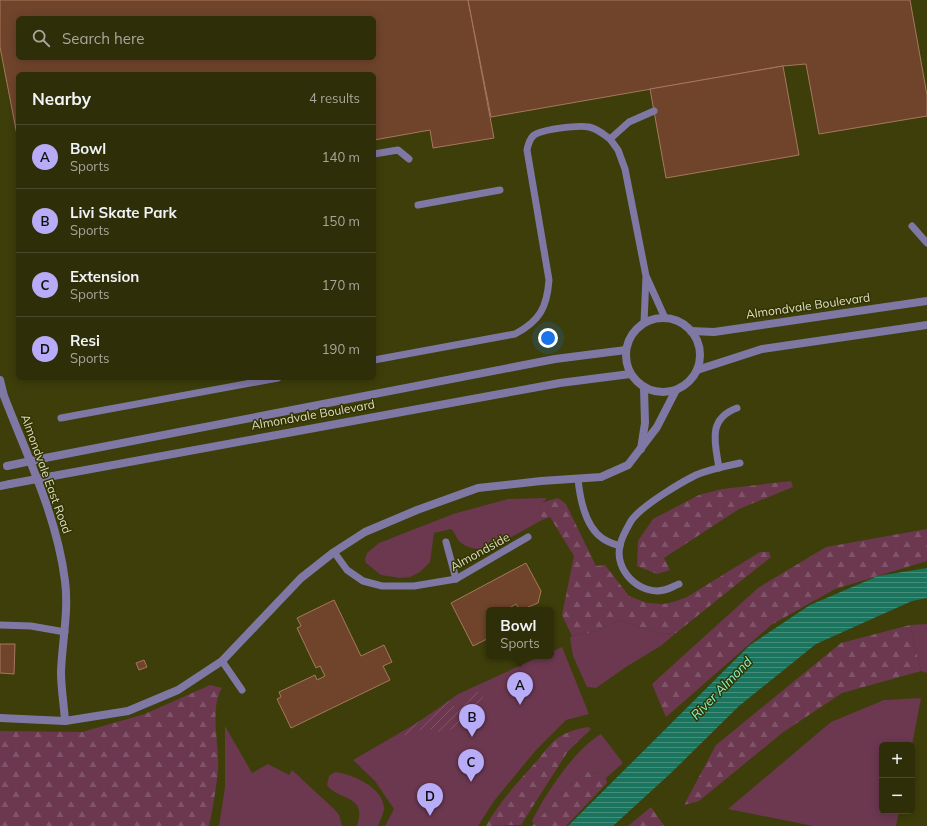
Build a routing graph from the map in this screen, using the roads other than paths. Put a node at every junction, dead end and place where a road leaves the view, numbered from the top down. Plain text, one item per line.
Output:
1 (654, 111) dead end
2 (610, 140) junction
3 (376, 154) edge
4 (409, 159) dead end
5 (500, 190) dead end
6 (418, 205) dead end
7 (912, 226) dead end
8 (927, 243) edge
9 (646, 276) junction
10 (927, 301) edge
11 (665, 318) junction
12 (644, 323) junction
13 (927, 325) edge
14 (691, 331) junction
15 (626, 350) junction
16 (376, 360) edge
17 (697, 370) junction
18 (630, 374) junction
19 (0, 380) edge
20 (267, 380) edge
21 (644, 388) junction
22 (676, 390) junction
23 (737, 408) dead end
24 (61, 418) dead end
25 (641, 450) junction
26 (740, 462) dead end
27 (4, 466) edge
28 (719, 468) junction
29 (578, 479) junction
30 (0, 486) edge
31 (528, 538) dead end
32 (446, 542) dead end
33 (620, 546) junction
34 (334, 552) junction
35 (456, 579) junction
36 (679, 584) dead end
37 (0, 625) edge
38 (65, 632) junction
39 (222, 661) junction
40 (242, 690) dead end
41 (0, 718) edge
42 (65, 721) junction

1 - 2 lane
2 - 9 lane
2 - 16 lane
3 - 4 lane
5 - 6 lane
7 - 8 lane
9 - 11 lane
9 - 12 lane
10 - 14 street, Almondvale Boulevard
11 - 12 street
11 - 14 street
12 - 15 street
13 - 17 street
14 - 17 street
15 - 18 street
15 - 27 street, Almondvale Boulevard, bridge
17 - 22 street
18 - 21 street
18 - 30 street, Almondvale Boulevard, bridge
19 - 38 street, Almondvale East Road
20 - 24 lane
21 - 22 street
21 - 25 street
22 - 25 street
23 - 28 lane
25 - 29 street
26 - 28 lane
28 - 33 lane
29 - 33 lane
29 - 34 street
31 - 35 lane, Almondside
32 - 35 lane
33 - 36 lane
34 - 35 lane, Almondside
34 - 39 street
37 - 38 lane
38 - 42 street, Almondvale East Road
39 - 40 lane
39 - 42 street
41 - 42 street

